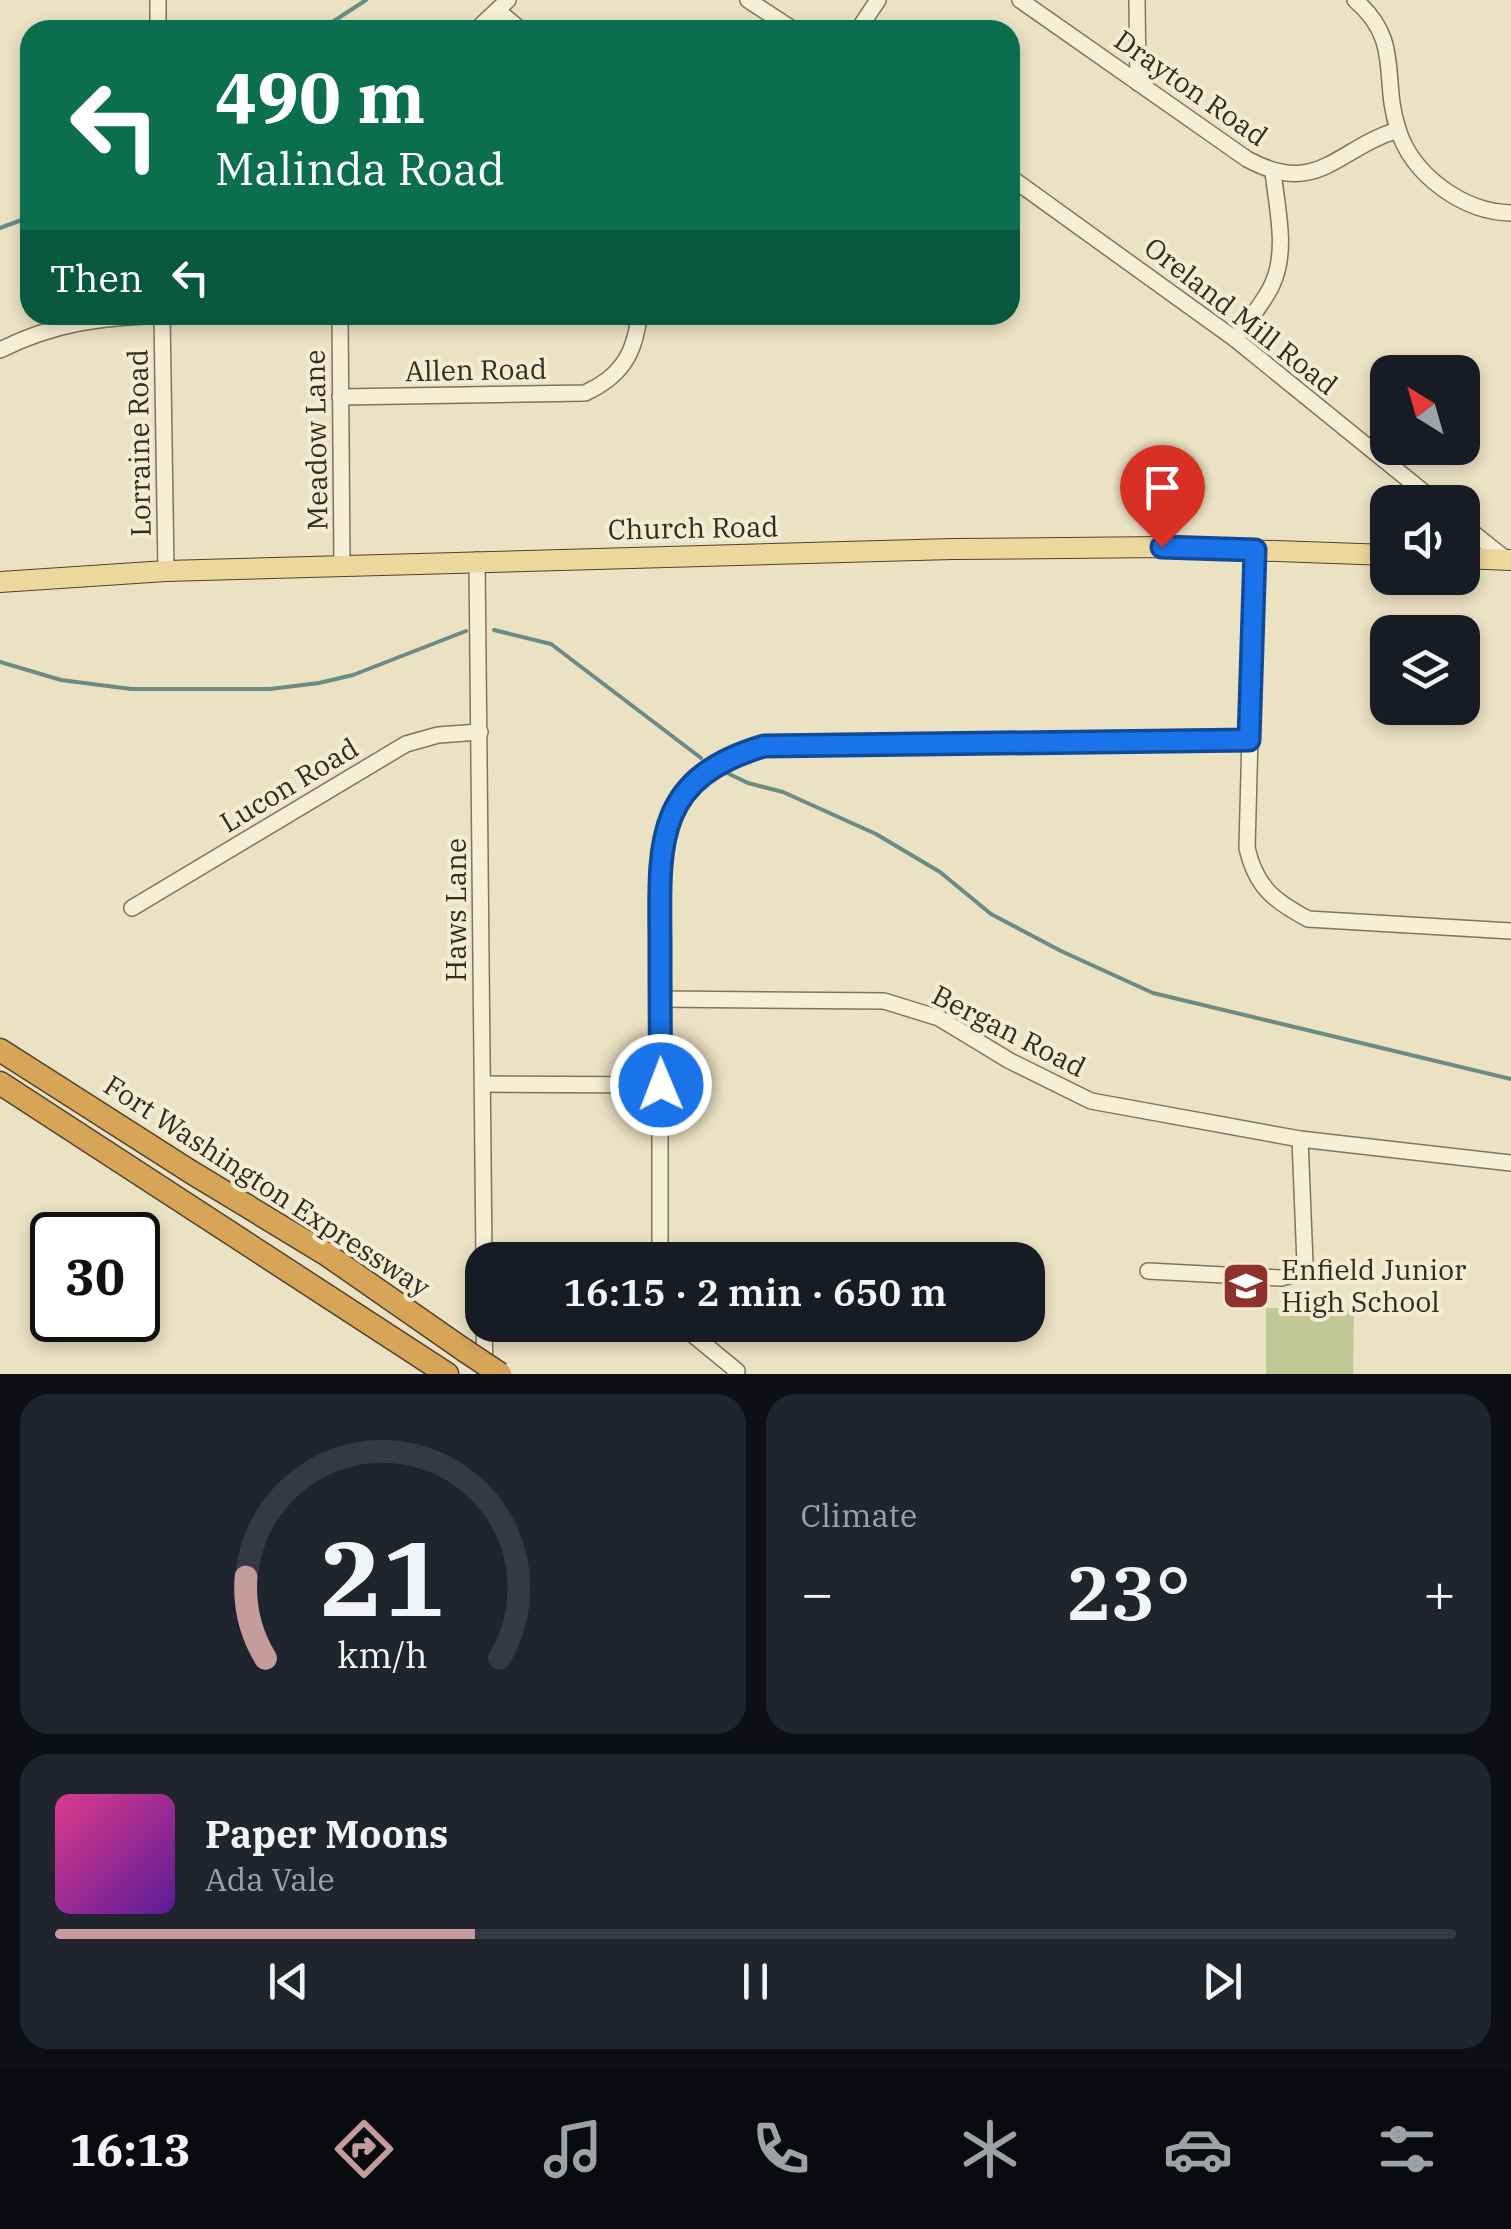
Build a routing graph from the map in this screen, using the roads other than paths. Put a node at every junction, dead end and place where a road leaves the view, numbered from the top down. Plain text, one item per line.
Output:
1 (748, 0) edge
2 (1020, 0) edge
3 (1137, 0) edge
4 (1355, 0) edge
5 (779, 20) edge
6 (1138, 82) junction
7 (1398, 130) junction
8 (1273, 172) junction
9 (1020, 184) edge
10 (1511, 212) edge
11 (64, 325) edge
12 (162, 325) edge
13 (340, 325) edge
14 (636, 325) edge
15 (1235, 339) junction
16 (0, 350) edge
17 (340, 396) junction
18 (1415, 485) edge
19 (1480, 538) edge
20 (1255, 550) junction
21 (1370, 554) edge
22 (1480, 559) edge
23 (476, 560) junction
24 (1509, 560) edge
25 (342, 565) junction
26 (166, 571) junction
27 (0, 582) edge
28 (480, 732) junction
29 (1249, 740) junction
30 (132, 908) dead end
31 (1511, 931) edge
32 (660, 999) junction
33 (0, 1050) edge
34 (0, 1083) edge
35 (483, 1084) junction
36 (661, 1085) junction
37 (1300, 1139) junction
38 (1511, 1163) edge
39 (484, 1242) edge
40 (660, 1242) edge
41 (1148, 1270) dead end
42 (484, 1342) edge
43 (702, 1342) edge
44 (737, 1370) dead end
45 (446, 1373) edge
46 (485, 1374) edge
47 (500, 1374) edge

1 - 5 street
2 - 6 street, Drayton Road
3 - 6 street
4 - 7 street
6 - 8 street, Drayton Road
7 - 8 street, Drayton Road
7 - 10 street
8 - 15 street
9 - 15 street, Oreland Mill Road
11 - 16 street
12 - 26 street, Lorraine Road
13 - 17 street, Meadow Lane
14 - 17 street, Allen Road
15 - 18 street, Oreland Mill Road
17 - 25 street, Meadow Lane
19 - 24 street
20 - 21 main road, Church Road
20 - 23 main road, Church Road
20 - 29 street
22 - 24 main road
23 - 25 main road, Church Road
23 - 28 street, Haws Lane
25 - 26 main road, Church Road
26 - 27 main road, Church Road
28 - 30 street, Lucon Road
28 - 35 street, Haws Lane
29 - 31 street
29 - 32 street
32 - 36 street
32 - 37 street, Bergan Road
33 - 47 highway, Fort Washington Expressway, bridge
34 - 45 highway
35 - 36 street
35 - 39 street, Haws Lane
36 - 40 street
37 - 38 street, Bergan Road
37 - 41 street
42 - 46 street
43 - 44 street

